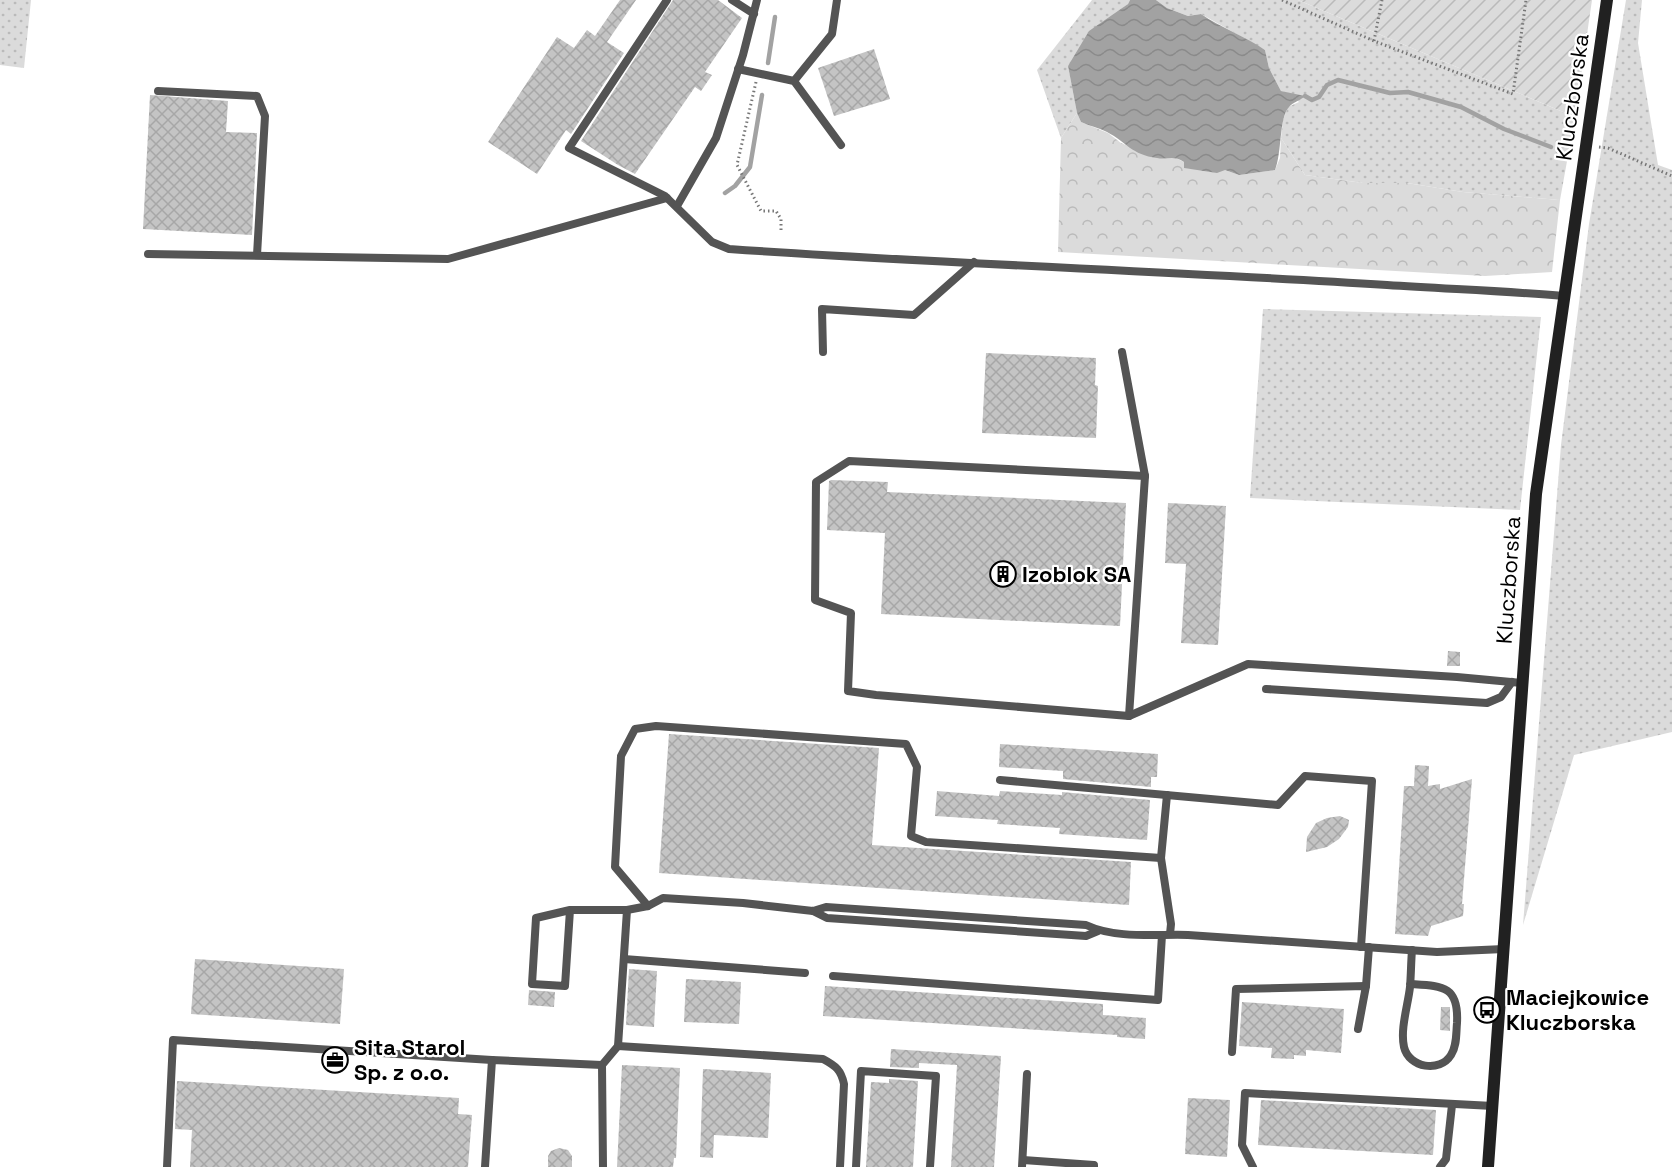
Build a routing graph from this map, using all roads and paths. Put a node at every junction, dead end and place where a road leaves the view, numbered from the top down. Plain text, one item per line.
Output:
1 (667, 0) edge
2 (732, 0) edge
3 (757, 0) edge
4 (837, 0) edge
5 (1282, 0) edge
6 (1382, 0) edge
7 (1526, 0) edge
8 (1607, 0) edge
9 (754, 14) junction
10 (1374, 41) junction
11 (738, 69) junction
12 (794, 81) junction
13 (755, 85) dead end
14 (158, 91) dead end
15 (841, 145) dead end
16 (1608, 148) dead end
17 (1672, 176) edge
18 (667, 198) junction
19 (677, 206) junction
20 (781, 233) dead end
21 (148, 254) dead end
22 (257, 255) junction
23 (974, 262) junction
24 (1564, 296) junction
25 (823, 352) dead end
26 (1122, 352) dead end
27 (1145, 476) junction
28 (1517, 683) junction
29 (1266, 689) dead end
30 (1129, 716) junction
31 (1000, 780) dead end
32 (1167, 795) junction
33 (1161, 858) junction
34 (648, 906) junction
35 (570, 910) junction
36 (627, 910) junction
37 (1166, 935) junction
38 (1365, 947) junction
39 (1504, 949) junction
40 (1412, 950) junction
41 (624, 959) junction
42 (805, 973) dead end
43 (833, 976) dead end
44 (1410, 984) junction
45 (1366, 986) junction
46 (1358, 1029) dead end
47 (618, 1046) junction
48 (1232, 1052) dead end
49 (492, 1060) junction
50 (602, 1065) junction
51 (1027, 1074) dead end
52 (1452, 1105) junction
53 (1493, 1106) junction
54 (1022, 1164) edge
55 (167, 1167) edge
56 (485, 1167) edge
57 (603, 1167) edge
58 (840, 1167) edge
59 (856, 1167) edge
60 (930, 1167) edge
61 (1094, 1167) edge
62 (1252, 1167) edge
63 (1440, 1167) edge
64 (1488, 1167) edge

1 - 18 lane
2 - 9 lane
3 - 9 lane
4 - 12 lane
5 - 10 path
6 - 10 path
7 - 10 path
8 - 24 street, Kluczborska
9 - 11 lane
11 - 12 lane
11 - 19 lane
12 - 15 lane
13 - 20 path
14 - 22 lane
16 - 17 path
18 - 19 lane
18 - 22 lane
19 - 23 lane
21 - 22 lane
23 - 24 lane
23 - 25 lane
24 - 28 street, Kluczborska
26 - 27 lane
27 - 30 lane
27 - 30 lane
28 - 29 lane
28 - 30 lane
28 - 39 street, Kluczborska
31 - 32 lane
32 - 33 lane
32 - 38 lane
33 - 34 lane
33 - 37 lane
34 - 36 lane
34 - 37 lane
35 - 35 lane
35 - 36 lane
36 - 41 lane
37 - 38 lane
37 - 43 lane
38 - 40 lane
38 - 45 lane
39 - 40 lane
39 - 53 street, Kluczborska
40 - 44 lane
41 - 42 lane
41 - 47 lane
44 - 44 lane
45 - 46 lane
45 - 48 lane
47 - 50 lane
47 - 58 lane
49 - 50 lane
49 - 55 lane
49 - 56 lane
50 - 57 lane
51 - 54 lane
52 - 53 lane
52 - 62 lane
52 - 63 lane
53 - 64 street, Kluczborska
54 - 61 lane
59 - 60 lane

